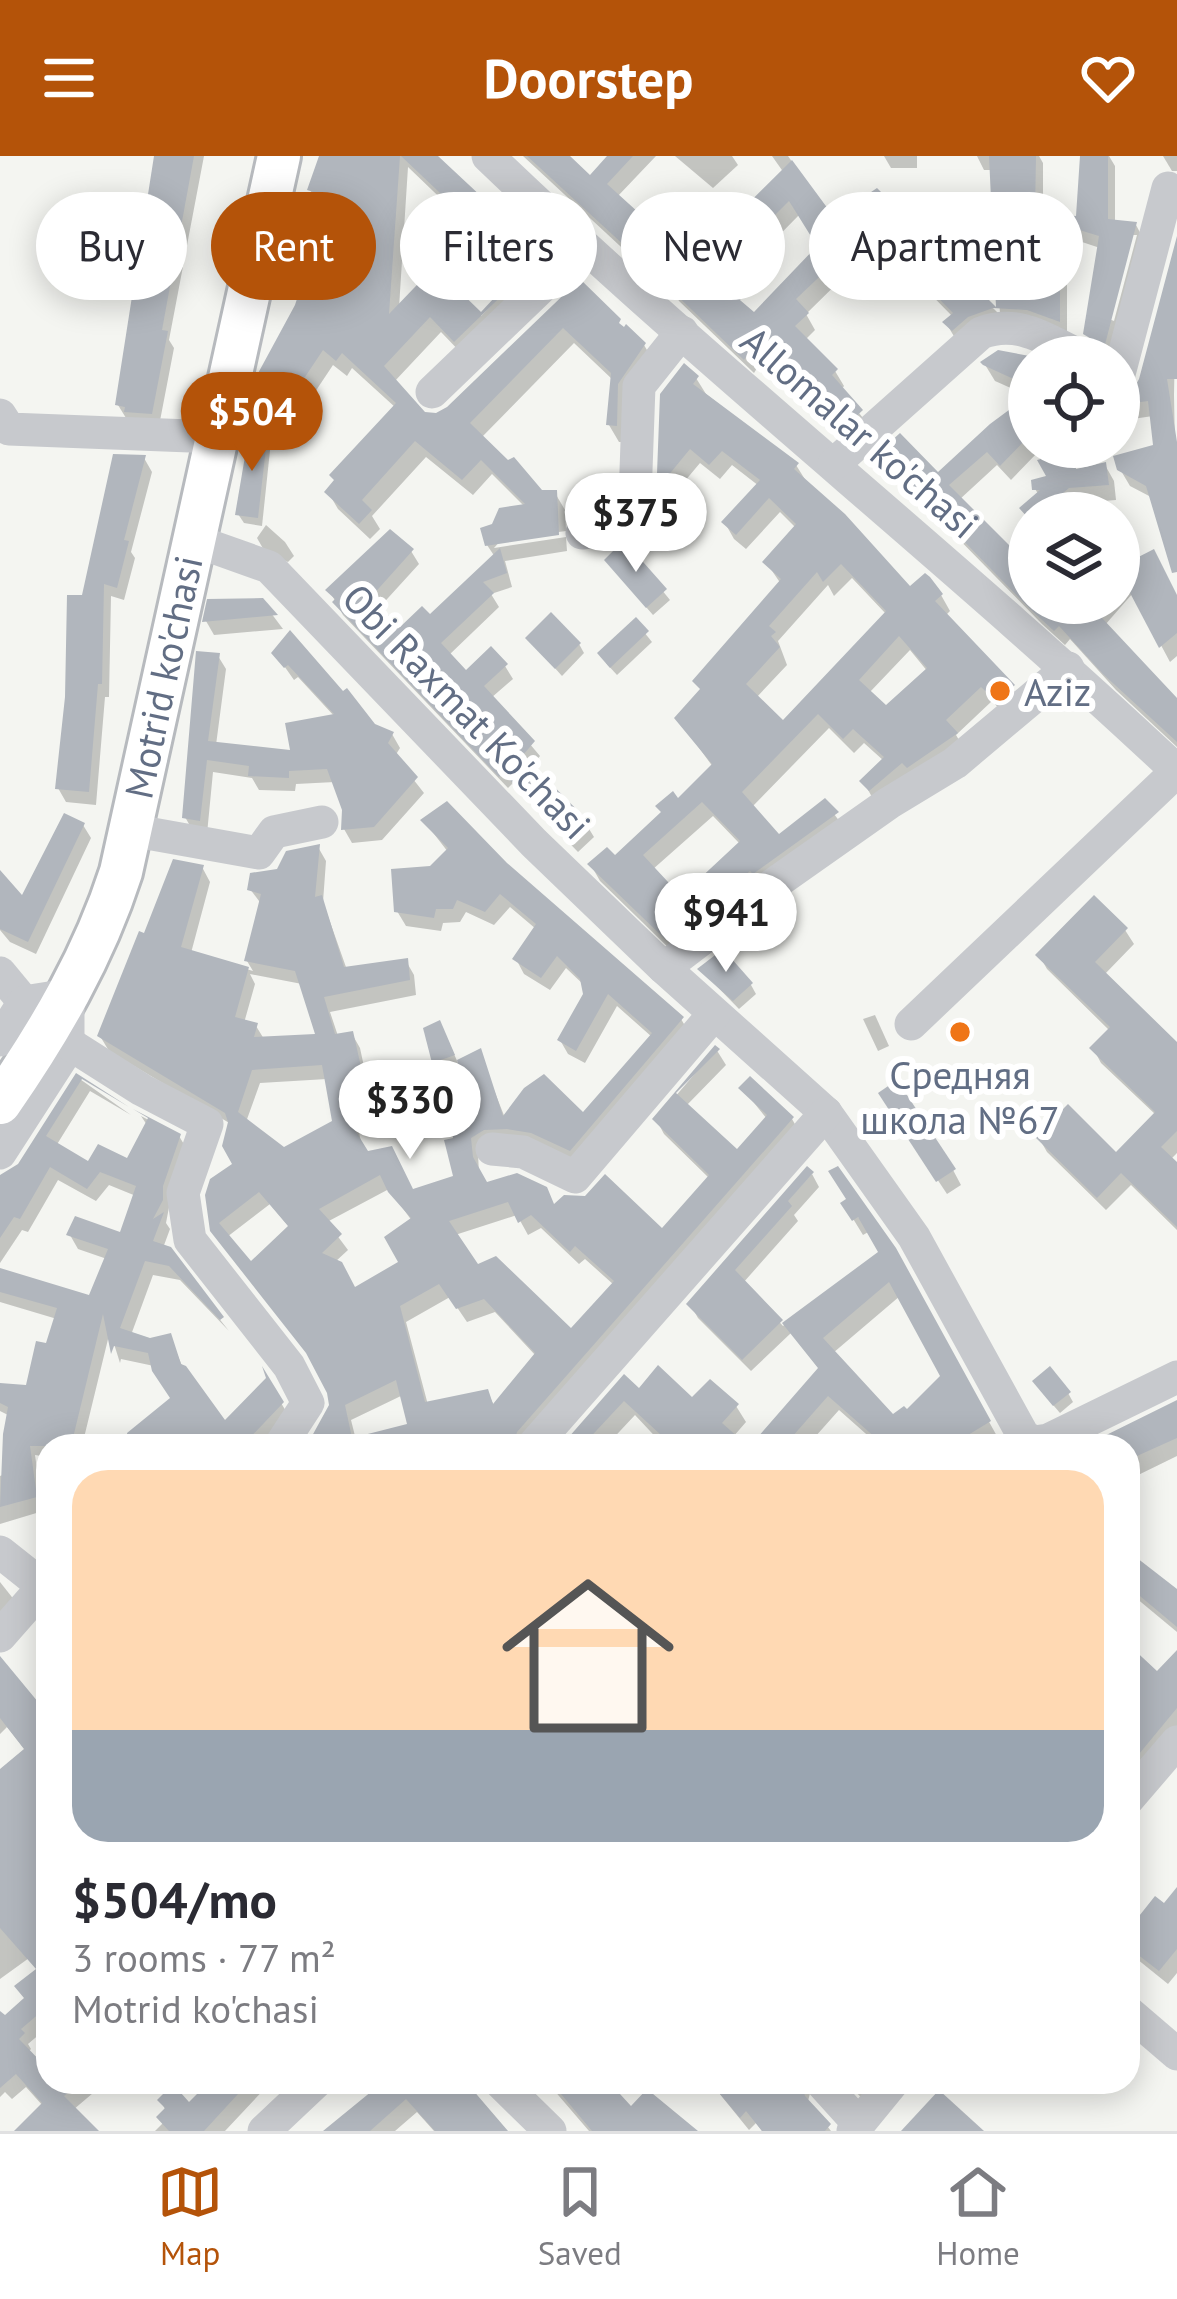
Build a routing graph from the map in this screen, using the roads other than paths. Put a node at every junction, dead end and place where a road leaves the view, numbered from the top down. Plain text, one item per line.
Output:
1 (279, 156) edge
2 (488, 156) edge
3 (1168, 188) dead end
4 (526, 192) edge
5 (597, 259) edge
6 (528, 300) edge
7 (682, 332) junction
8 (1036, 336) edge
9 (1129, 336) edge
10 (432, 392) dead end
11 (0, 415) edge
12 (216, 437) junction
13 (834, 464) junction
14 (582, 532) dead end
15 (193, 540) junction
16 (1068, 668) junction
17 (1177, 771) edge
18 (322, 823) dead end
19 (130, 830) junction
20 (664, 968) junction
21 (0, 973) edge
22 (714, 1014) junction
23 (52, 1018) junction
24 (911, 1024) dead end
25 (0, 1040) edge
26 (0, 1103) edge
27 (826, 1113) junction
28 (492, 1150) dead end
29 (0, 1153) edge
30 (1177, 1377) edge
31 (288, 1434) edge
32 (544, 1434) edge
33 (1022, 1434) edge
34 (1060, 1434) edge
35 (0, 1552) edge
36 (36, 1580) edge
37 (36, 1598) edge
38 (0, 1636) edge
39 (1177, 1742) edge
40 (1140, 1785) edge
41 (1140, 2022) edge
42 (1177, 2054) edge
43 (303, 2094) edge
44 (512, 2094) edge
45 (830, 2094) edge
46 (883, 2094) edge
47 (856, 2127) edge
48 (264, 2131) edge
49 (550, 2131) edge

1 - 12 main road, Motrid ko'chasi
2 - 4 street, Allomalar ko'chasi
3 - 9 street
5 - 7 street, Allomalar ko'chasi
6 - 10 street
7 - 13 street, Allomalar ko'chasi
7 - 14 street
8 - 13 street
11 - 12 street
12 - 15 main road, Motrid ko'chasi
13 - 16 street, Allomalar ko'chasi
15 - 19 main road, Motrid ko'chasi
15 - 20 street, Obi Raxmat Ko'chasi
16 - 17 street, Allomalar ko'chasi
16 - 20 street
17 - 24 street
18 - 19 street
19 - 23 main road, Motrid ko'chasi
20 - 22 street, Obi Raxmat Ko'chasi
21 - 23 street
22 - 27 street, Obi Raxmat Ko'chasi
22 - 28 street
23 - 25 street
23 - 26 main road, Motrid ko'chasi
23 - 29 street
23 - 31 street
27 - 32 street
27 - 33 street
30 - 34 street
35 - 36 street
37 - 38 street
39 - 40 street
41 - 42 street
43 - 48 street
44 - 49 street
45 - 47 street
46 - 47 street

